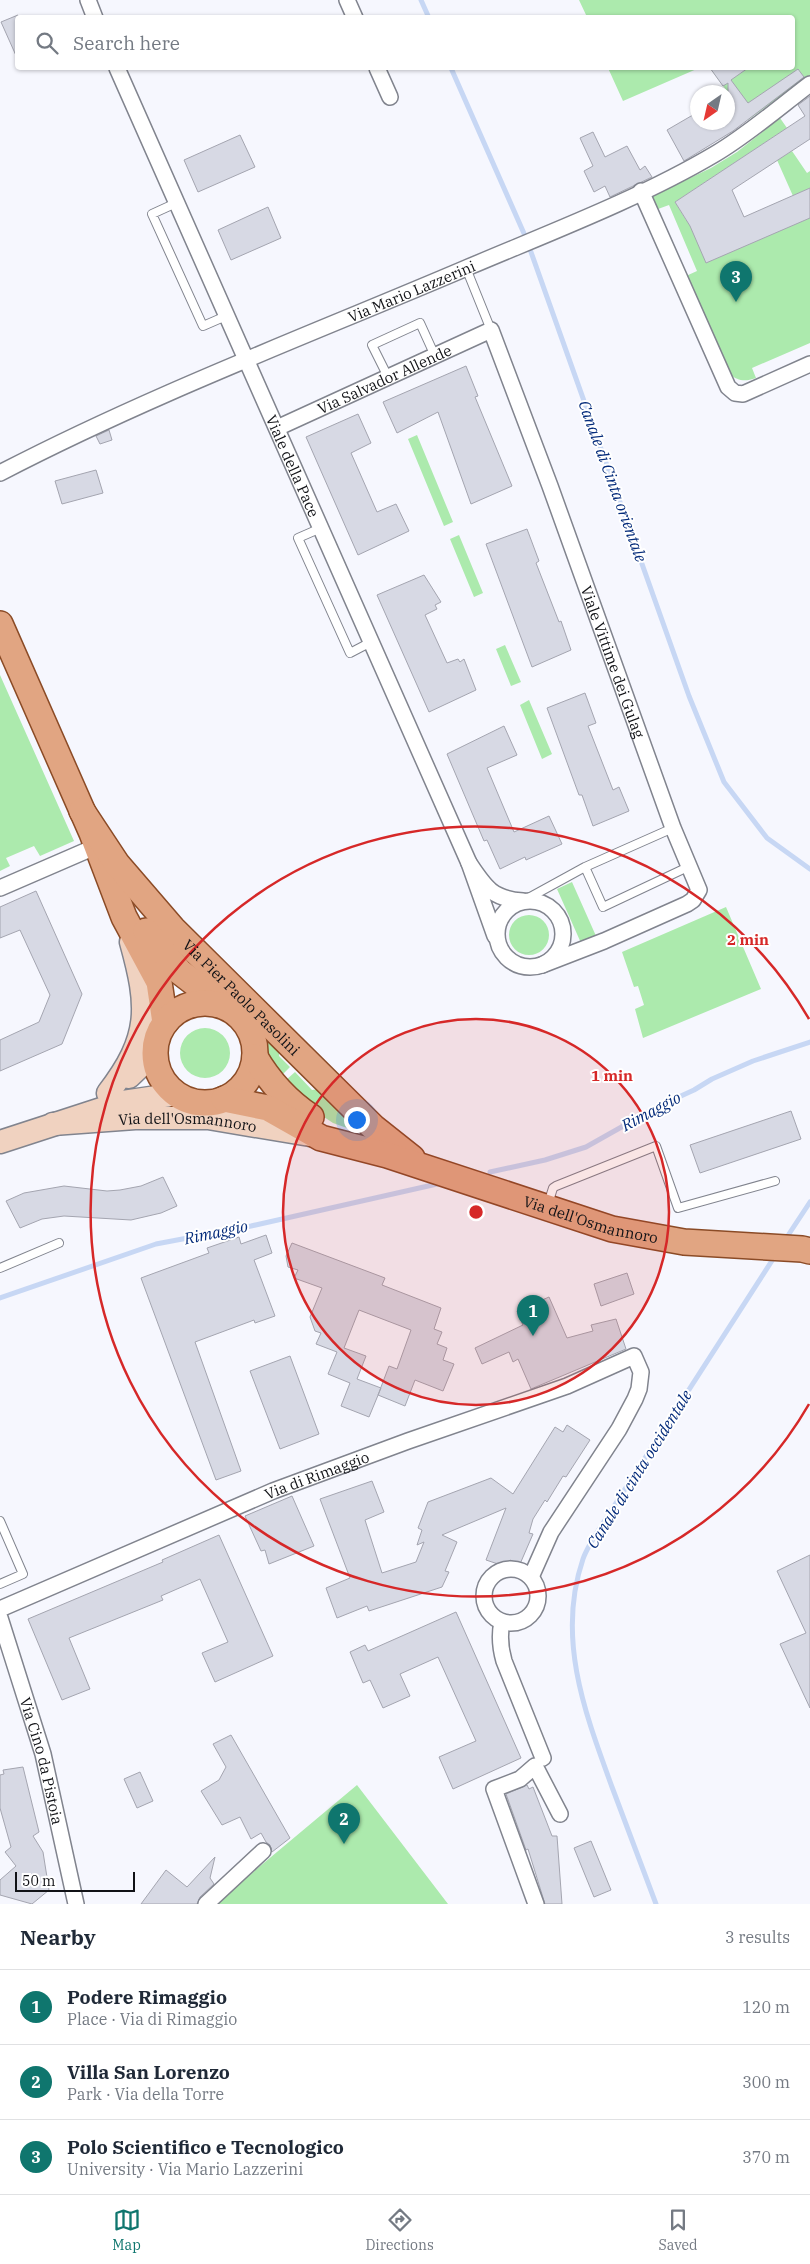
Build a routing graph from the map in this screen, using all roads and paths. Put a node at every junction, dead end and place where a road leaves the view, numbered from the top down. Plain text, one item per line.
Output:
1 (88, 0) edge
2 (347, 0) edge
3 (95, 15) edge
4 (354, 15) edge
5 (118, 70) edge
6 (378, 70) edge
7 (810, 84) edge
8 (390, 97) dead end
9 (641, 191) junction
10 (176, 203) junction
11 (466, 268) junction
12 (226, 316) junction
13 (494, 337) junction
14 (435, 356) junction
15 (246, 360) junction
16 (810, 364) edge
17 (388, 377) junction
18 (277, 428) junction
19 (0, 473) edge
20 (320, 528) junction
21 (0, 624) edge
22 (371, 642) junction
23 (82, 811) junction
24 (673, 828) junction
25 (94, 840) junction
26 (469, 863) junction
27 (690, 866) junction
28 (585, 868) junction
29 (0, 888) edge
30 (523, 902) junction
31 (124, 917) junction
32 (499, 946) junction
33 (542, 965) junction
34 (224, 1007) junction
35 (165, 1022) junction
36 (155, 1045) junction
37 (255, 1057) junction
38 (108, 1093) junction
39 (177, 1094) junction
40 (224, 1099) junction
41 (81, 1114) junction
42 (53, 1124) junction
43 (321, 1138) junction
44 (0, 1142) edge
45 (387, 1155) junction
46 (432, 1170) junction
47 (775, 1181) dead end
48 (546, 1208) junction
49 (59, 1243) dead end
50 (806, 1250) edge
51 (0, 1268) edge
52 (0, 1521) edge
53 (531, 1577) junction
54 (0, 1584) edge
55 (1, 1609) edge
56 (502, 1622) junction
57 (543, 1758) dead end
58 (560, 1814) dead end
59 (264, 1851) dead end
60 (76, 1904) edge
61 (206, 1904) edge
62 (536, 1904) edge

1 - 3 street
2 - 4 street
5 - 10 street, Viale della Pace
6 - 8 street
7 - 9 street, Via Mario Lazzerini
9 - 11 street, Via Mario Lazzerini
9 - 16 street
10 - 12 street, Viale della Pace
10 - 12 lane
11 - 13 lane, Viale Vittime dei Gulag
11 - 15 street, Via Mario Lazzerini
12 - 15 street, Viale della Pace
13 - 14 street, Via Salvador Allende
13 - 24 street, Viale Vittime dei Gulag
14 - 17 street, Via Salvador Allende
14 - 17 lane
15 - 18 street, Viale della Pace
15 - 19 street, Via Mario Lazzerini
17 - 18 street, Via Salvador Allende
18 - 20 street, Viale della Pace
20 - 22 street, Viale della Pace
20 - 22 lane
21 - 23 main road, Via Pier Paolo Pasolini
22 - 26 street, Viale della Pace
23 - 25 main road, Via Pier Paolo Pasolini
23 - 46 main road, Via Pier Paolo Pasolini
24 - 27 street, Viale Vittime dei Gulag
24 - 28 lane
25 - 29 street
25 - 31 main road, Via Pier Paolo Pasolini
25 - 34 main road, Via Pier Paolo Pasolini
26 - 30 street, Viale della Pace
26 - 32 street, Viale della Pace
27 - 28 lane
27 - 33 street, Viale Vittime dei Gulag
28 - 30 lane
30 - 32 street
30 - 33 street
31 - 35 main road, Via Pier Paolo Pasolini
31 - 38 street, Via Pier Paolo Pasolini
32 - 33 street
34 - 35 main road, Via dell'Osmannoro
34 - 37 main road, Via dell'Osmannoro
35 - 36 main road, Via dell'Osmannoro
36 - 38 street, Via dell'Osmannoro
36 - 39 main road, Via dell'Osmannoro
37 - 40 main road, Via dell'Osmannoro
37 - 45 main road, Via dell'Osmannoro
38 - 41 street, Via dell'Osmannoro
39 - 40 main road, Via dell'Osmannoro
39 - 41 street, Via dell'Osmannoro
40 - 43 main road, Via dell'Osmannoro
41 - 42 street, Via dell'Osmannoro
42 - 43 street, Via dell'Osmannoro
42 - 44 street, Via dell'Osmannoro
43 - 45 main road, Via dell'Osmannoro
45 - 46 main road, Via dell'Osmannoro
46 - 48 main road, Via dell'Osmannoro
47 - 48 lane
48 - 50 main road, Via dell'Osmannoro
49 - 51 lane
52 - 54 lane
53 - 55 street, Via di Rimaggio
53 - 56 street
53 - 56 street
55 - 60 street, Via Cino da Pistoia
56 - 57 street
58 - 62 street
59 - 61 street

